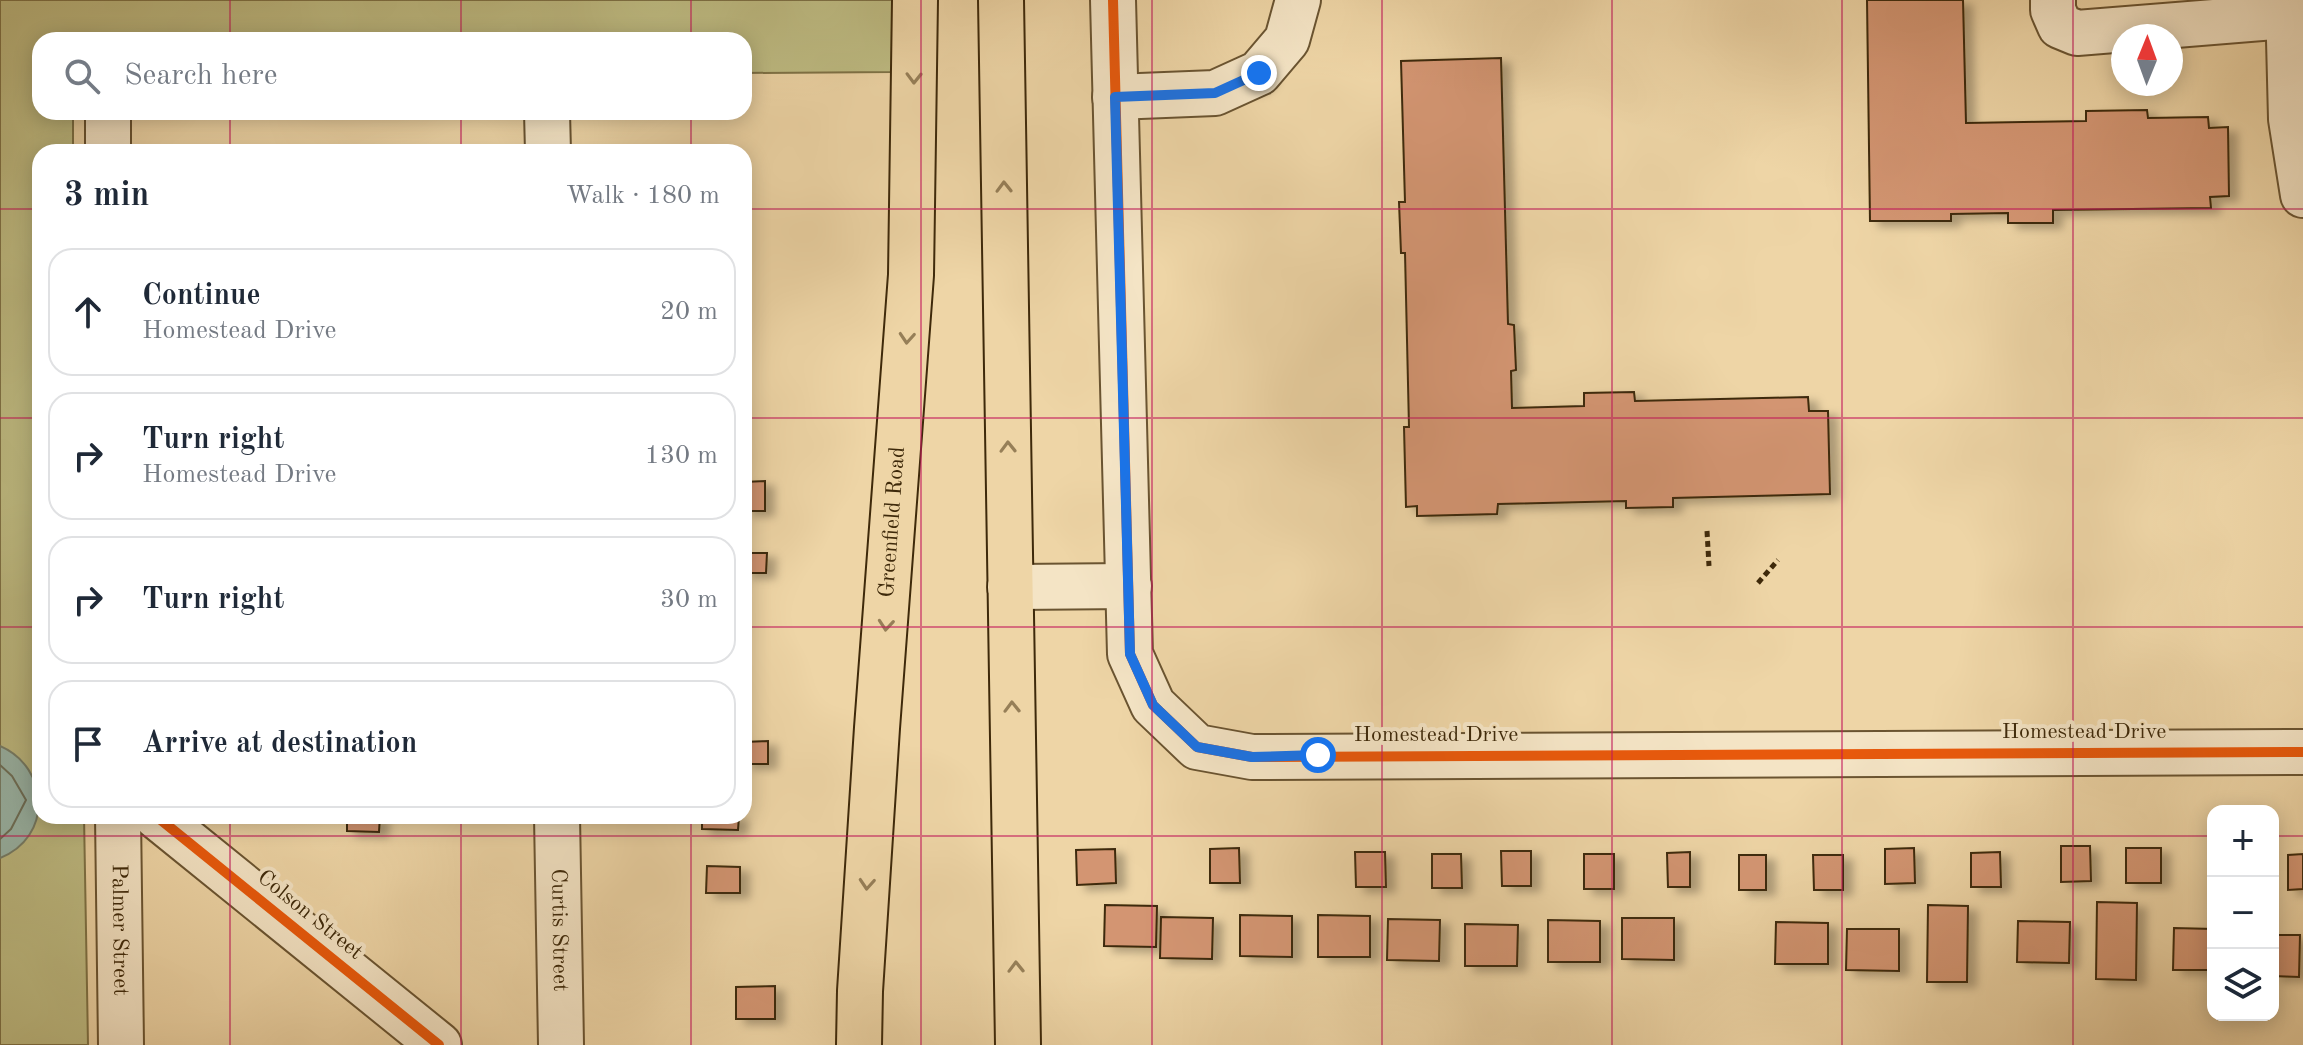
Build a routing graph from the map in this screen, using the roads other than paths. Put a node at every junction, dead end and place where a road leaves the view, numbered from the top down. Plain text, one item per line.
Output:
1 (915, 0) edge
2 (1001, 0) edge
3 (1113, 0) edge
4 (1298, 0) edge
5 (2053, 0) edge
6 (2293, 11) edge
7 (1115, 97) junction
8 (108, 120) edge
9 (547, 120) edge
10 (108, 144) edge
11 (548, 144) edge
12 (2303, 195) edge
13 (1129, 586) junction
14 (1010, 587) junction
15 (2303, 752) edge
16 (118, 824) edge
17 (166, 824) edge
18 (557, 824) edge
19 (121, 1045) edge
20 (439, 1045) edge
21 (561, 1045) edge
22 (859, 1045) edge
23 (1018, 1045) edge

1 -> 22 main road, Greenfield Road
14 -> 2 main road
3 - 7 street, Homestead Drive
4 - 7 street
5 - 6 street
6 - 12 street
7 - 13 street, Homestead Drive
8 - 10 street
9 - 11 street
13 - 14 street
13 - 15 street, Homestead Drive
23 -> 14 main road
16 - 19 street, Palmer Street
17 - 20 street, Colson Street
18 - 21 street, Curtis Street

